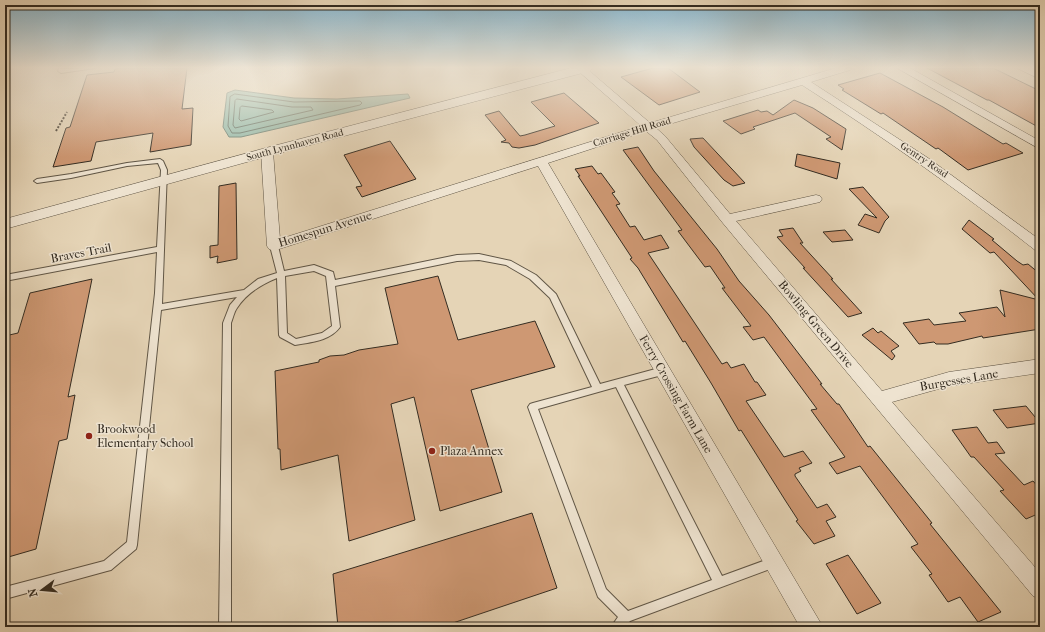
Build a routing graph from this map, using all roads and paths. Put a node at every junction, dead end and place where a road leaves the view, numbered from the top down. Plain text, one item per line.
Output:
1 (474, 97) edge
2 (615, 97) edge
3 (747, 97) edge
4 (828, 97) edge
5 (954, 97) edge
6 (67, 112) dead end
7 (649, 126) junction
8 (56, 131) dead end
9 (1040, 146) edge
10 (267, 152) junction
11 (541, 161) junction
12 (164, 180) junction
13 (37, 181) dead end
14 (816, 199) dead end
15 (419, 201) joint
16 (727, 220) junction
17 (5, 224) edge
18 (274, 246) junction
19 (1040, 247) edge
20 (160, 249) junction
21 (281, 274) junction
22 (5, 278) edge
23 (331, 284) junction
24 (246, 293) junction
25 (157, 308) junction
26 (1040, 366) edge
27 (663, 371) junction
28 (618, 383) junction
29 (597, 388) junction
30 (879, 399) junction
31 (774, 562) junction
32 (719, 583) junction
33 (1040, 589) edge
34 (5, 593) edge
35 (626, 617) junction
36 (225, 627) edge
37 (617, 627) edge
38 (812, 627) edge

1 - 10 street, South Lynnhaven Road
2 - 7 street, Bowling Green Drive
3 - 7 street, Carriage Hill Road
4 - 19 street, Gentry Road
5 - 9 street
6 - 8 path
7 - 11 street, Carriage Hill Road
7 - 16 street, Bowling Green Drive
10 - 12 street, South Lynnhaven Road
10 - 18 street, Homespun Avenue
11 - 15 street, Carriage Hill Road
11 - 27 street, Ferry Crossing Farm Lane
12 - 13 lane
12 - 17 street, South Lynnhaven Road
12 - 20 lane
14 - 16 street
15 - 18 street, Homespun Avenue
16 - 30 street, Bowling Green Drive
18 - 21 lane
20 - 22 lane, Braves Trail
20 - 25 lane
21 - 23 lane
21 - 23 lane
21 - 24 lane
23 - 29 lane
24 - 25 lane
24 - 36 lane
25 - 34 lane
26 - 30 street, Burgesses Lane
27 - 28 lane
27 - 31 street, Ferry Crossing Farm Lane
28 - 29 lane
28 - 32 lane
29 - 35 lane
30 - 33 street, Bowling Green Drive
31 - 32 lane
31 - 38 street, Ferry Crossing Farm Lane
32 - 35 lane
35 - 37 lane

